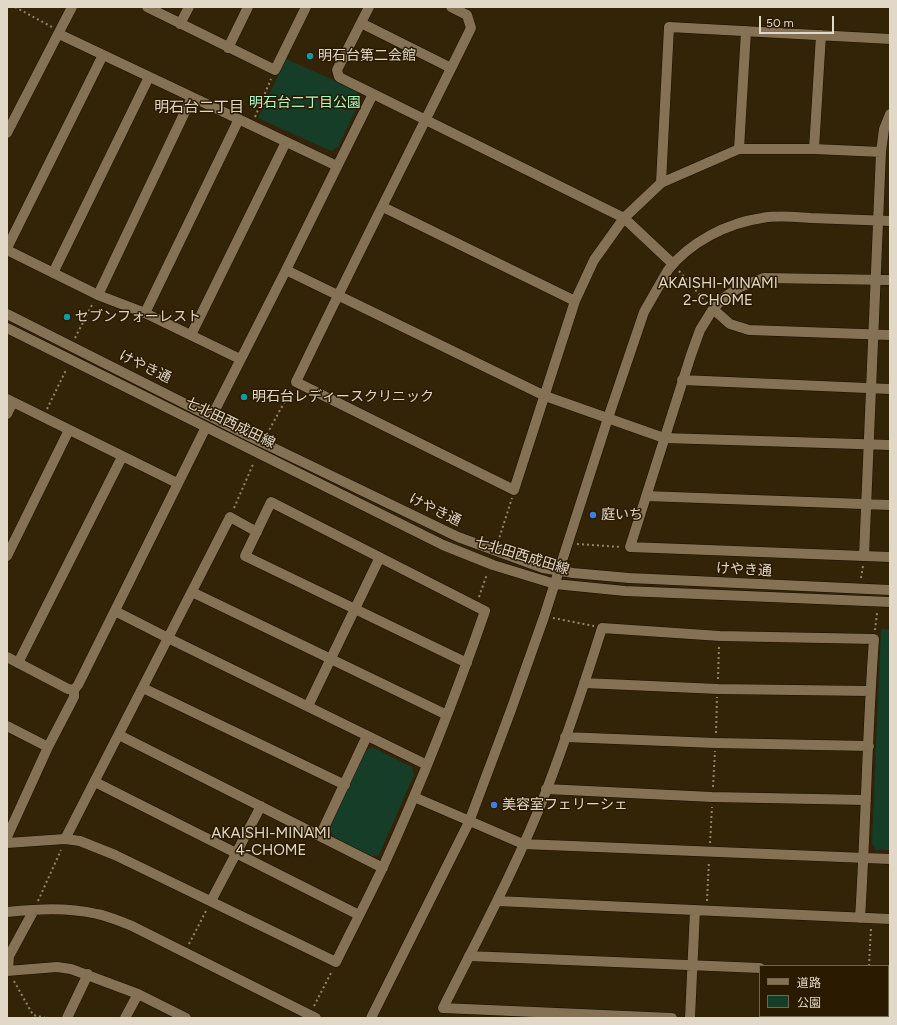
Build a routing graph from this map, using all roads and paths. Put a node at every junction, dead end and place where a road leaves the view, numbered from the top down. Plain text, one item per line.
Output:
1 (15, 7) edge
2 (72, 7) edge
3 (147, 7) edge
4 (189, 7) edge
5 (248, 7) edge
6 (306, 7) edge
7 (369, 7) edge
8 (451, 7) edge
9 (361, 23) junction
10 (180, 24) junction
11 (746, 31) junction
12 (59, 32) junction
13 (822, 35) junction
14 (890, 39) edge
15 (228, 48) junction
16 (102, 55) junction
17 (451, 68) junction
18 (275, 70) junction
19 (149, 77) junction
20 (373, 94) junction
21 (192, 96) junction
22 (890, 114) edge
23 (239, 119) junction
24 (425, 119) junction
25 (251, 125) junction
26 (7, 134) edge
27 (286, 142) junction
28 (739, 149) junction
29 (814, 149) junction
30 (884, 158) edge
31 (336, 166) junction
32 (661, 183) junction
33 (382, 206) junction
34 (624, 218) junction
35 (878, 221) junction
36 (890, 221) edge
37 (7, 249) edge
38 (673, 264) junction
39 (286, 270) junction
40 (53, 273) junction
41 (875, 279) junction
42 (890, 280) edge
43 (98, 295) junction
44 (337, 295) junction
45 (575, 301) junction
46 (713, 309) junction
47 (145, 313) junction
48 (7, 314) edge
49 (7, 328) edge
50 (873, 334) junction
51 (191, 335) junction
52 (890, 335) edge
53 (75, 338) dead end
54 (240, 359) junction
55 (66, 370) dead end
56 (682, 380) junction
57 (296, 382) junction
58 (870, 388) junction
59 (890, 389) edge
60 (545, 396) junction
61 (10, 400) edge
62 (7, 414) edge
63 (212, 416) junction
64 (43, 417) junction
65 (608, 418) junction
66 (206, 427) junction
67 (69, 430) junction
68 (267, 434) dead end
69 (664, 438) junction
70 (868, 444) junction
71 (890, 445) edge
72 (122, 457) junction
73 (254, 462) dead end
74 (177, 483) junction
75 (514, 490) junction
76 (646, 496) junction
77 (866, 504) junction
78 (890, 505) edge
79 (230, 517) junction
80 (256, 532) junction
81 (498, 542) dead end
82 (575, 544) dead end
83 (630, 548) junction
84 (7, 556) edge
85 (864, 556) junction
86 (890, 558) edge
87 (379, 559) junction
88 (559, 572) junction
89 (487, 574) dead end
90 (862, 578) dead end
91 (555, 584) junction
92 (890, 590) edge
93 (192, 592) junction
94 (890, 602) edge
95 (475, 607) junction
96 (355, 609) junction
97 (115, 611) junction
98 (877, 613) dead end
99 (552, 617) dead end
100 (602, 628) junction
101 (720, 636) junction
102 (168, 638) junction
103 (874, 639) junction
104 (7, 658) edge
105 (331, 659) junction
106 (18, 663) junction
107 (467, 663) junction
108 (584, 683) junction
109 (143, 688) junction
110 (718, 689) junction
111 (74, 690) junction
112 (870, 691) junction
113 (308, 706) junction
114 (447, 715) junction
115 (7, 726) edge
116 (119, 735) junction
117 (367, 736) junction
118 (565, 737) junction
119 (715, 743) junction
120 (869, 746) junction
121 (48, 747) junction
122 (427, 765) junction
123 (94, 782) junction
124 (345, 785) junction
125 (546, 789) junction
126 (414, 797) junction
127 (712, 797) junction
128 (866, 800) junction
129 (261, 806) junction
130 (469, 822) junction
131 (320, 836) junction
132 (7, 837) edge
133 (65, 839) junction
134 (7, 843) edge
135 (523, 844) junction
136 (710, 852) junction
137 (236, 853) junction
138 (864, 858) junction
139 (890, 859) edge
140 (382, 868) junction
141 (211, 901) junction
142 (497, 901) junction
143 (34, 910) junction
144 (695, 910) junction
145 (706, 911) junction
146 (7, 912) edge
147 (360, 914) junction
148 (860, 918) junction
149 (871, 918) junction
150 (890, 919) edge
151 (185, 952) junction
152 (470, 956) junction
153 (336, 962) junction
154 (692, 965) junction
155 (869, 965) edge
156 (759, 968) edge
157 (7, 971) edge
158 (88, 974) junction
159 (138, 994) junction
160 (313, 1016) edge
161 (46, 1018) edge
162 (67, 1018) edge
163 (125, 1018) edge
164 (186, 1018) edge
165 (371, 1018) edge
166 (672, 1018) edge
167 (690, 1018) edge

1 - 12 path
2 - 12 street
3 - 10 street
4 - 10 street
5 - 15 street
6 - 18 street
7 - 9 street
8 - 17 street
9 - 17 street
9 - 20 street
10 - 15 street
11 - 13 street
11 - 28 street
11 - 32 street
12 - 16 street
12 - 26 street
13 - 14 street
13 - 29 street
15 - 18 street
16 - 19 street
16 - 37 street
17 - 24 street
18 - 25 path
19 - 21 street
19 - 40 street
20 - 24 street
20 - 31 street
21 - 23 street
21 - 43 street
22 - 30 street
23 - 25 street
23 - 47 street
24 - 33 street
24 - 34 street
25 - 27 street
27 - 31 street
27 - 51 street
28 - 29 street
28 - 32 street
29 - 30 street
30 - 35 street
31 - 39 street
32 - 34 street
33 - 44 street
33 - 45 street
34 - 38 street
34 - 45 street
35 - 36 street
35 - 38 street
35 - 41 street
37 - 40 street
38 - 46 path
38 - 65 street
39 - 44 street
39 - 54 street
40 - 43 street
41 - 42 street
41 - 46 street
41 - 50 street
43 - 47 street
43 - 53 path
44 - 57 street
44 - 60 street
45 - 60 street
46 - 50 street
46 - 56 street
47 - 51 street
48 - 63 street, けやき通
49 - 66 street, 七北田西成田線
50 - 52 street
50 - 58 street
51 - 54 street
54 - 63 street
55 - 64 path
56 - 58 street
56 - 69 street
57 - 68 path
57 - 75 street
58 - 59 street
58 - 70 street
60 - 65 street
60 - 75 street
61 - 62 street
61 - 64 street
63 - 88 street, けやき通
64 - 67 street
65 - 69 street
65 - 88 street
66 - 74 street
66 - 91 street, 七北田西成田線
67 - 72 street
67 - 84 street
69 - 70 street
69 - 76 street
70 - 71 street
70 - 77 street
72 - 74 street
72 - 106 street
73 - 79 path
74 - 97 street
75 - 81 path
76 - 77 street
76 - 83 street
77 - 78 street
77 - 85 street
79 - 80 street
79 - 93 street
80 - 87 street
80 - 96 street
82 - 83 path
83 - 85 street
85 - 86 street
85 - 90 path
87 - 95 street
87 - 96 street
88 - 91 street
88 - 92 street, けやき通
89 - 95 path
91 - 94 street, 七北田西成田線
91 - 130 street
93 - 102 street
93 - 105 street
95 - 107 street
96 - 105 street
96 - 107 street
97 - 102 street
97 - 111 street
98 - 103 path
99 - 100 path
100 - 101 street
100 - 108 street
101 - 103 street
101 - 110 path
102 - 109 street
102 - 113 street
103 - 112 street
104 - 106 street
105 - 113 street
105 - 114 street
106 - 111 street
107 - 114 street
108 - 110 street
108 - 118 street
109 - 116 street
109 - 124 street
110 - 112 street
110 - 119 path
111 - 121 street
112 - 120 street
113 - 117 street
114 - 122 street
115 - 121 street
116 - 123 street
116 - 129 street
117 - 122 street
117 - 124 street
118 - 119 street
118 - 125 street
119 - 120 street
119 - 127 path
120 - 128 street
121 - 132 street
122 - 126 street
123 - 133 street
123 - 137 street
124 - 131 street
125 - 127 street
125 - 135 street
126 - 130 street
126 - 140 street
127 - 128 street
127 - 136 path
128 - 138 street
129 - 131 street
129 - 137 street
130 - 135 street
130 - 165 street
131 - 140 street
133 - 134 street
133 - 141 street
133 - 143 path
135 - 136 street
135 - 142 street
136 - 138 street
136 - 145 path
137 - 141 street
137 - 147 street
138 - 139 street
138 - 148 street
140 - 147 street
141 - 151 path
141 - 153 street
142 - 144 street
142 - 152 street
143 - 146 street
143 - 151 street
143 - 157 street
144 - 145 street
144 - 154 street
145 - 148 street
147 - 153 street
148 - 149 street
149 - 150 street
149 - 155 path
151 - 160 street
152 - 154 street
152 - 166 street
153 - 160 path
154 - 156 street
154 - 167 street
157 - 158 street
157 - 161 path
158 - 159 street
158 - 162 street
159 - 163 street
159 - 164 street

